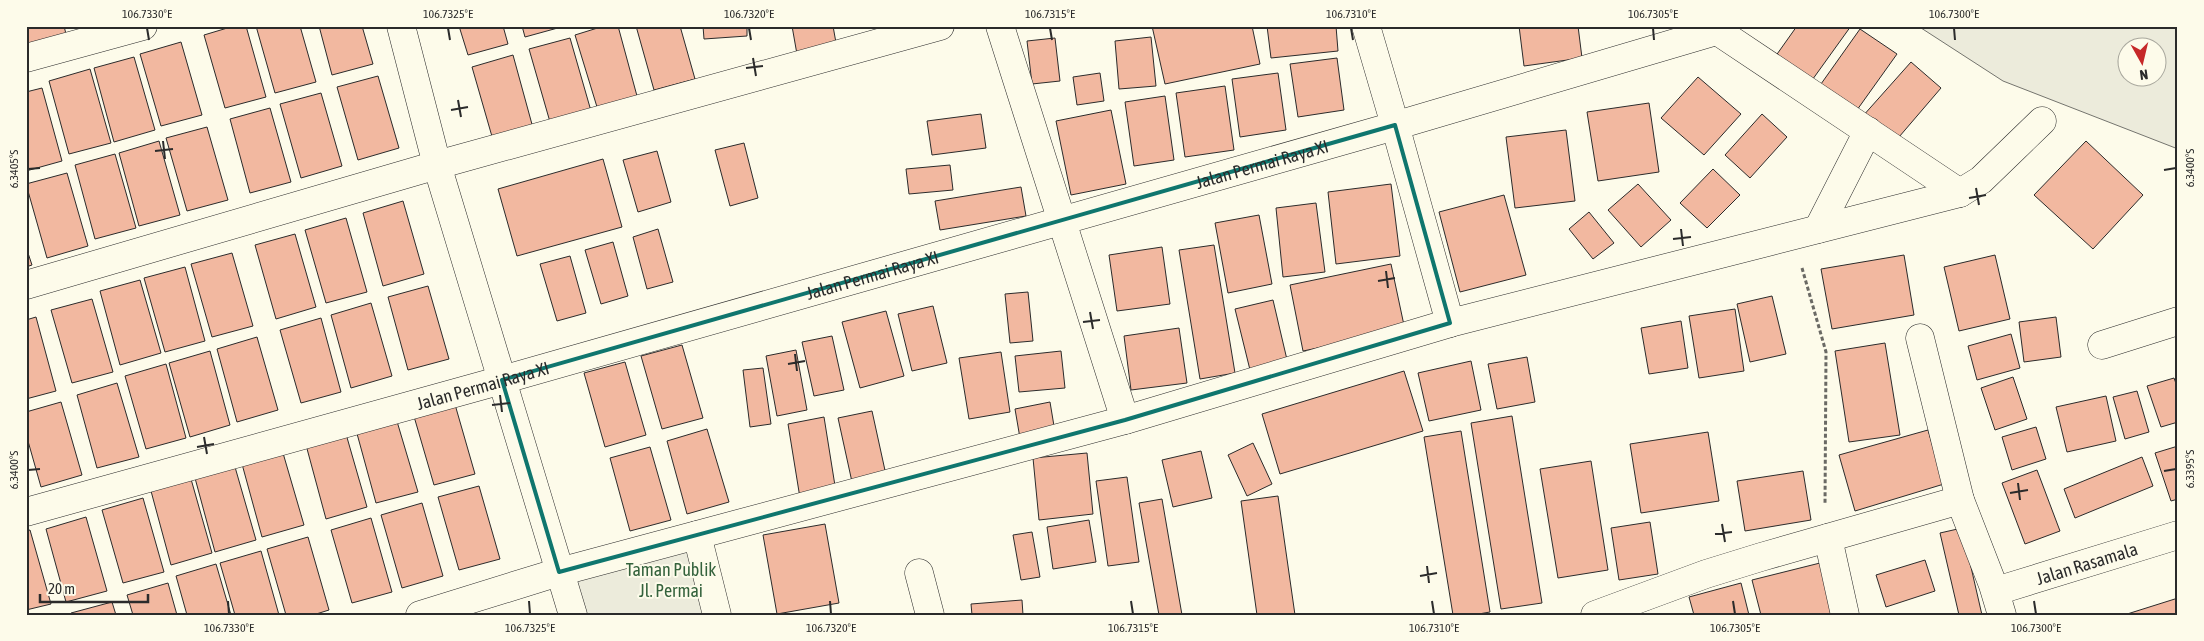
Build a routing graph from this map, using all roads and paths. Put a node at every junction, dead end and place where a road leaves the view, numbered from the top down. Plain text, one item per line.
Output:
1 (143, 26) edge
2 (401, 26) edge
3 (940, 26) edge
4 (1000, 26) edge
5 (1366, 26) edge
6 (1713, 28) edge
7 (26, 58) edge
8 (2042, 121) dead end
9 (1395, 125) junction
10 (1868, 131) junction
11 (437, 165) junction
12 (1960, 193) junction
13 (1060, 219) junction
14 (1806, 232) junction
15 (26, 285) edge
16 (2178, 321) edge
17 (1450, 323) junction
18 (1920, 338) dead end
19 (2102, 345) dead end
20 (502, 380) junction
21 (1125, 420) junction
22 (1960, 500) junction
23 (26, 512) edge
24 (697, 534) junction
25 (2178, 535) edge
26 (1828, 538) junction
27 (560, 572) junction
28 (919, 573) dead end
29 (1999, 603) edge
30 (420, 615) edge
31 (573, 615) edge
32 (717, 615) edge
33 (930, 615) edge
34 (1595, 615) edge
35 (1845, 615) edge

1 - 7 street
2 - 11 street
3 - 11 street
4 - 13 street
5 - 9 street
6 - 9 street, Jalan Permai Raya XI
6 - 10 street
8 - 12 street
9 - 13 street, Jalan Permai Raya XI
9 - 17 street
10 - 12 street
10 - 14 street
11 - 15 street
11 - 20 street
12 - 14 street
13 - 20 street, Jalan Permai Raya XI
13 - 21 street
14 - 17 street
14 - 26 path
16 - 19 street
17 - 21 street
18 - 22 street
20 - 23 street, Jalan Permai Raya XI
20 - 27 street
21 - 24 street
22 - 26 street
22 - 29 street
24 - 27 street
24 - 32 street
25 - 29 street, Jalan Rasamala
26 - 34 street
26 - 35 street
27 - 30 street
27 - 31 street
28 - 33 street

